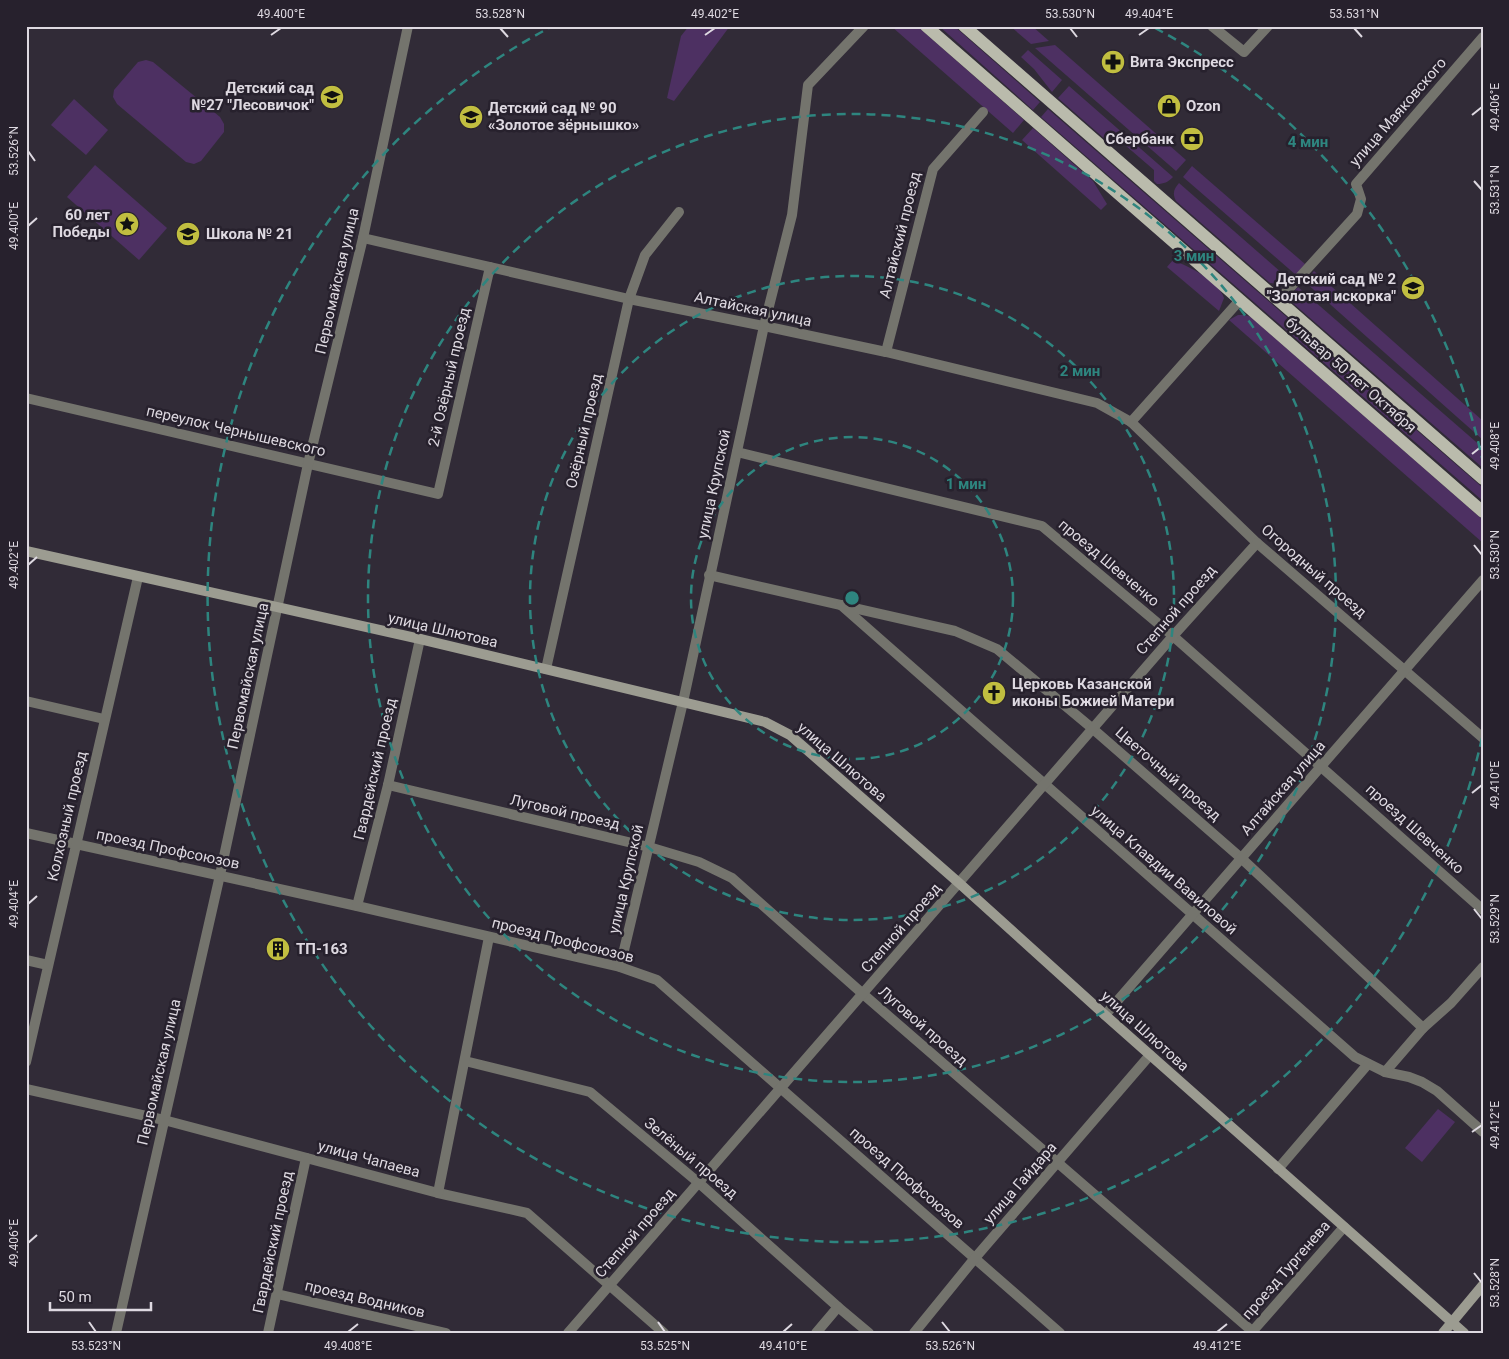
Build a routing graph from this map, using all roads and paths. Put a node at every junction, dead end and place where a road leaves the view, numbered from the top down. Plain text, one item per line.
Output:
1 (408, 26) edge
2 (864, 26) edge
3 (926, 26) edge
4 (964, 26) edge
5 (1212, 26) edge
6 (1268, 26) edge
7 (1483, 37) edge
8 (983, 112) dead end
9 (679, 212) dead end
10 (363, 238) junction
11 (490, 267) junction
12 (629, 299) junction
13 (1240, 300) junction
14 (1278, 301) junction
15 (764, 326) junction
16 (886, 352) junction
17 (26, 398) edge
18 (1131, 422) junction
19 (736, 452) junction
20 (308, 464) junction
21 (1483, 479) edge
22 (438, 494) joint
23 (1483, 512) edge
24 (1256, 542) junction
25 (26, 551) edge
26 (710, 575) junction
27 (138, 577) junction
28 (1483, 580) edge
29 (840, 605) junction
30 (278, 608) junction
31 (1173, 636) junction
32 (420, 640) junction
33 (546, 669) junction
34 (1405, 670) junction
35 (26, 701) edge
36 (683, 702) junction
37 (104, 719) junction
38 (1093, 729) junction
39 (1483, 738) edge
40 (1321, 766) junction
41 (388, 785) junction
42 (1044, 785) junction
43 (26, 833) edge
44 (76, 844) junction
45 (649, 847) junction
46 (1241, 858) junction
47 (220, 876) junction
48 (960, 883) junction
49 (357, 906) junction
50 (1483, 910) edge
51 (1192, 915) junction
52 (489, 937) junction
53 (26, 960) edge
54 (48, 965) junction
55 (620, 967) junction
56 (1483, 967) edge
57 (863, 994) junction
58 (1105, 1015) junction
59 (1423, 1028) junction
60 (1150, 1055) junction
61 (464, 1060) junction
62 (26, 1062) edge
63 (1368, 1064) junction
64 (1385, 1072) junction
65 (780, 1088) junction
66 (26, 1089) edge
67 (164, 1120) junction
68 (1483, 1132) edge
69 (306, 1158) junction
70 (1058, 1162) junction
71 (1278, 1169) junction
72 (698, 1183) junction
73 (438, 1193) junction
74 (1344, 1227) junction
75 (975, 1258) junction
76 (610, 1285) junction
77 (1483, 1285) edge
78 (277, 1294) junction
79 (838, 1307) junction
80 (1452, 1322) junction
81 (1251, 1332) edge
82 (116, 1333) edge
83 (268, 1333) edge
84 (446, 1333) edge
85 (568, 1333) edge
86 (664, 1333) edge
87 (816, 1333) edge
88 (869, 1333) edge
89 (914, 1333) edge
90 (1060, 1333) edge
91 (1443, 1333) edge
92 (1464, 1333) edge

1 - 10 street, Первомайская улица
2 - 15 street, улица Крупской
3 - 13 main road, бульвар 50 лет Октября
4 - 14 main road, бульвар 50 лет Октября
5 - 6 street
7 - 14 street, улица Маяковского
8 - 16 street, Алтайский проезд
9 - 12 street, Озёрный проезд
10 - 11 street, Алтайская улица
10 - 20 street, Первомайская улица
11 - 12 street, Алтайская улица
11 - 22 street, 2-й Озёрный проезд
12 - 15 street, Алтайская улица
12 - 33 street, Озёрный проезд
13 - 18 street
13 - 23 main road, бульвар 50 лет Октября
14 - 21 main road, бульвар 50 лет Октября
15 - 16 street, Алтайская улица
15 - 19 street, улица Крупской
16 - 18 street, Алтайская улица
17 - 20 street, переулок Чернышевского
18 - 24 street, Огородный проезд
19 - 26 street, улица Крупской
19 - 31 street, проезд Шевченко
20 - 22 street, переулок Чернышевского
20 - 30 street, Первомайская улица
24 - 31 street, Степной проезд
24 - 34 street, Огородный проезд
25 - 27 main road, улица Шлютова
26 - 29 street, Цветочный проезд
26 - 36 street, улица Крупской
27 - 30 main road, улица Шлютова
27 - 37 street, Колхозный проезд
28 - 34 street, Алтайская улица
29 - 38 street, Цветочный проезд
29 - 42 street, улица Клавдии Вавиловой
30 - 32 main road, улица Шлютова
30 - 47 street, Первомайская улица
31 - 38 street, Степной проезд
31 - 40 street, проезд Шевченко
32 - 33 main road, улица Шлютова
32 - 41 street, Гвардейский проезд
33 - 36 main road, улица Шлютова
34 - 39 street, Огородный проезд
34 - 40 street, Алтайская улица
35 - 37 street
36 - 45 street, улица Крупской
36 - 48 main road, улица Шлютова
37 - 44 street, Колхозный проезд
38 - 42 street, Степной проезд
38 - 46 street, Цветочный проезд
40 - 46 street, Алтайская улица
40 - 50 street, проезд Шевченко
41 - 45 street, Луговой проезд
41 - 49 street, Гвардейский проезд
42 - 48 street, Степной проезд
42 - 51 street, улица Клавдии Вавиловой
43 - 44 street, проезд Профсоюзов
44 - 47 street, проезд Профсоюзов
44 - 54 street, Колхозный проезд
45 - 55 street, улица Крупской
45 - 57 street, Луговой проезд
46 - 51 street, Алтайская улица
46 - 59 street, Цветочный проезд
47 - 49 street, проезд Профсоюзов
47 - 67 street, Первомайская улица
48 - 57 street, Степной проезд
48 - 58 main road, улица Шлютова
49 - 52 street, проезд Профсоюзов
51 - 58 street, Алтайская улица
51 - 63 street, улица Клавдии Вавиловой
52 - 55 street, проезд Профсоюзов
52 - 61 street
53 - 54 street
54 - 62 street, Колхозный проезд
55 - 65 street, проезд Профсоюзов
56 - 59 street
57 - 65 street, Степной проезд
57 - 70 street, Луговой проезд
58 - 60 main road, улица Шлютова
59 - 64 street
60 - 70 street, улица Гайдара
60 - 71 main road, улица Шлютова
61 - 72 street, Зелёный проезд
61 - 73 street
63 - 64 street, улица Клавдии Вавиловой
63 - 71 street
64 - 68 street, улица Клавдии Вавиловой
65 - 72 street, Степной проезд
65 - 75 street, проезд Профсоюзов
66 - 67 street, улица Чапаева
67 - 69 street, улица Чапаева
67 - 82 street, Первомайская улица
69 - 73 street, улица Чапаева
69 - 78 street, Гвардейский проезд
70 - 75 street, улица Гайдара
70 - 81 street, Луговой проезд
71 - 74 main road, улица Шлютова
72 - 76 street, Степной проезд
72 - 79 street, Зелёный проезд
73 - 76 street, улица Чапаева
74 - 80 main road, улица Шлютова
74 - 81 street, проезд Тургенева
75 - 89 street, улица Гайдара
75 - 90 street, проезд Профсоюзов
76 - 85 street, Степной проезд
76 - 86 street, улица Чапаева
77 - 80 main road
78 - 83 street, Гвардейский проезд
78 - 84 street, проезд Водников
79 - 87 street
79 - 88 street, Зелёный проезд
80 - 91 main road
80 - 92 main road, улица Шлютова

